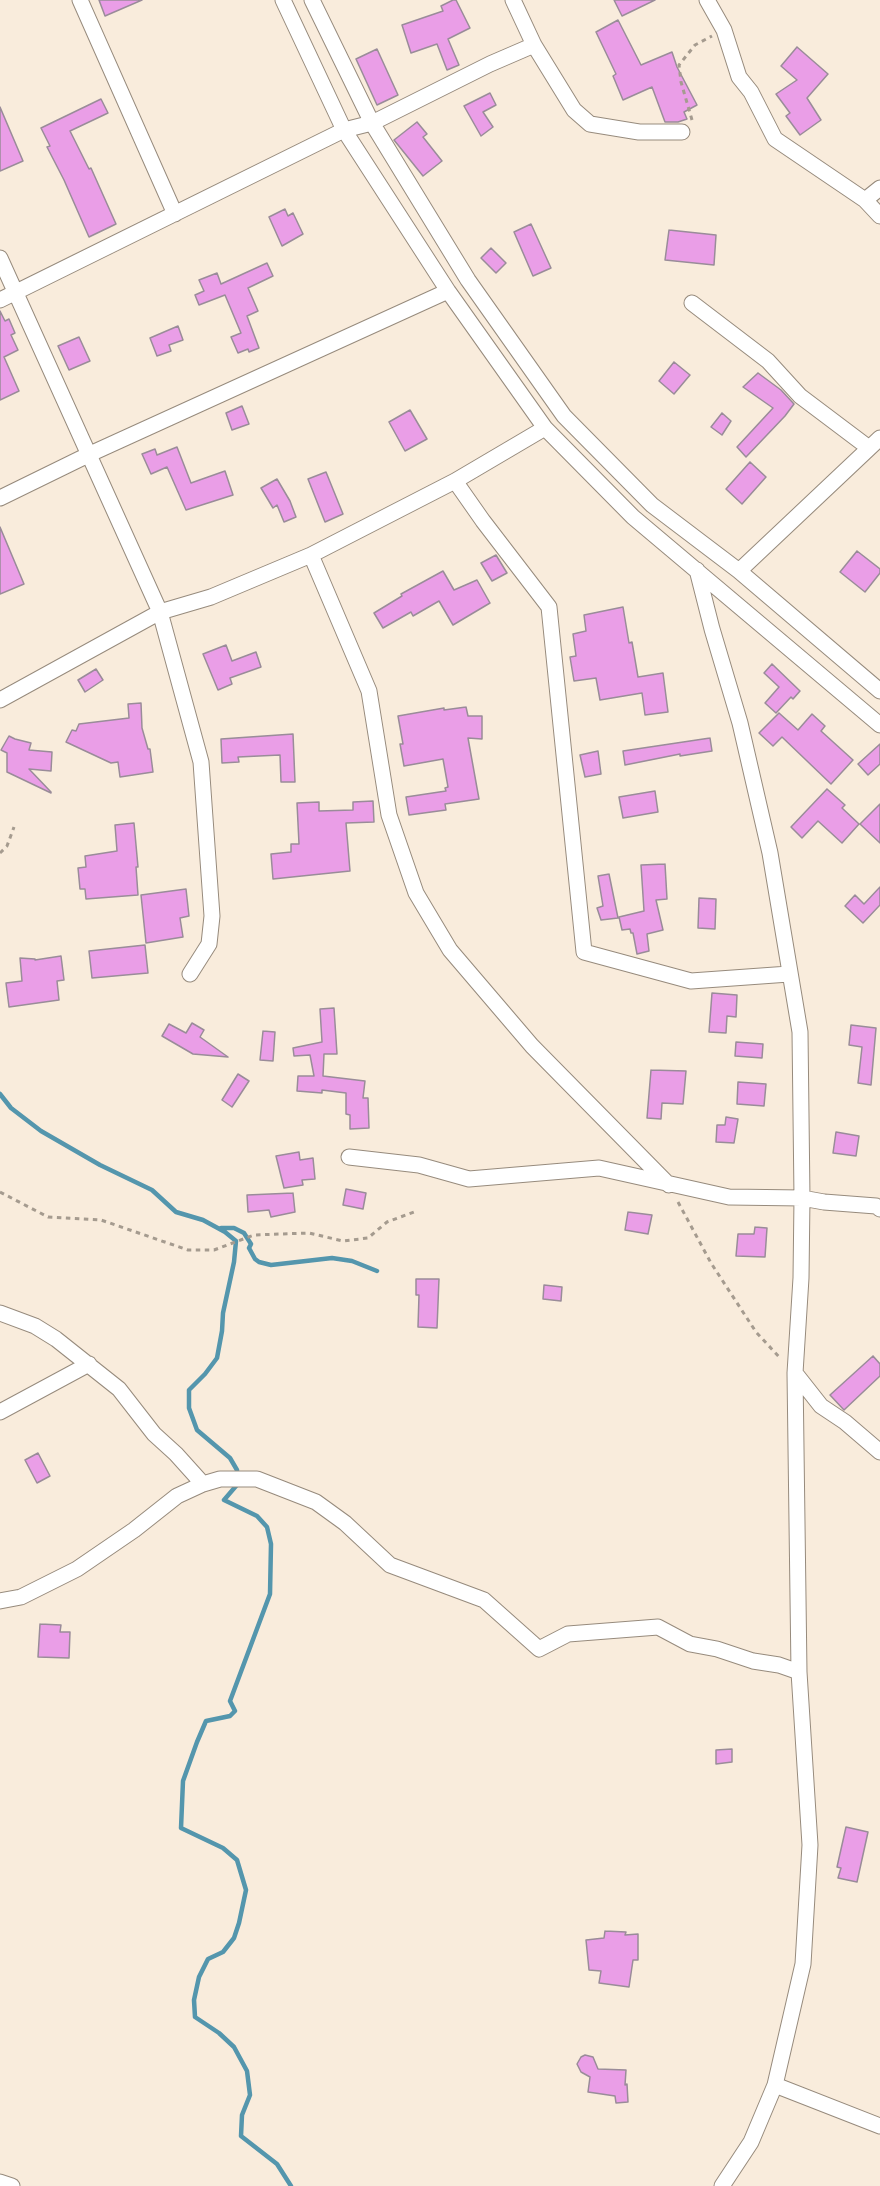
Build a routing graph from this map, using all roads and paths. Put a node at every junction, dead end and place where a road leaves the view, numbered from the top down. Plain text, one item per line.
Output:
1 (80, 0) edge
2 (283, 0) edge
3 (312, 0) edge
4 (513, 0) edge
5 (707, 0) edge
6 (724, 30) junction
7 (534, 45) junction
8 (372, 123) junction
9 (344, 130) junction
10 (682, 132) joint
11 (880, 188) edge
12 (865, 200) junction
13 (175, 214) junction
14 (880, 216) edge
15 (0, 258) edge
16 (448, 291) junction
17 (16, 293) junction
18 (0, 300) edge
19 (692, 303) dead end
20 (545, 428) junction
21 (875, 443) edge
22 (90, 454) junction
23 (455, 480) junction
24 (0, 498) edge
25 (311, 555) junction
26 (697, 570) junction
27 (739, 571) junction
28 (160, 612) junction
29 (880, 691) edge
30 (0, 700) edge
31 (880, 725) edge
32 (14, 827) dead end
33 (0, 854) edge
34 (190, 974) dead end
35 (789, 974) junction
36 (349, 1157) dead end
37 (669, 1185) junction
38 (0, 1192) edge
39 (802, 1198) junction
40 (880, 1209) edge
41 (414, 1212) dead end
42 (0, 1313) edge
43 (88, 1364) junction
44 (795, 1373) junction
45 (0, 1412) edge
46 (880, 1452) edge
47 (203, 1484) junction
48 (0, 1601) edge
49 (799, 1672) junction
50 (775, 2085) junction
51 (880, 2126) edge
52 (0, 2182) edge
53 (12, 2186) edge
54 (722, 2186) edge

1 - 13 street
2 - 9 street
3 - 8 street
4 - 7 street
5 - 6 street
6 - 10 path
6 - 12 street
7 - 8 street
7 - 10 street
8 - 9 street
8 - 27 street
9 - 13 street
9 - 16 street
11 - 12 street
12 - 14 street
13 - 17 street
15 - 17 street
16 - 20 street
16 - 22 street
17 - 18 street
17 - 22 street
19 - 21 street
20 - 23 street
20 - 26 street
21 - 27 street
22 - 24 street
22 - 28 street
23 - 25 street
23 - 35 street
25 - 28 street
25 - 37 street
26 - 31 street
26 - 35 street
27 - 29 street
28 - 30 street
28 - 34 street
32 - 33 path
35 - 39 street
36 - 37 street
37 - 39 street
37 - 44 path
38 - 41 path
39 - 40 street
39 - 44 street
42 - 43 street
43 - 45 street
43 - 47 street
44 - 46 street
44 - 49 street
47 - 48 street
47 - 49 street
49 - 50 street
50 - 51 street
50 - 54 street
52 - 53 street

